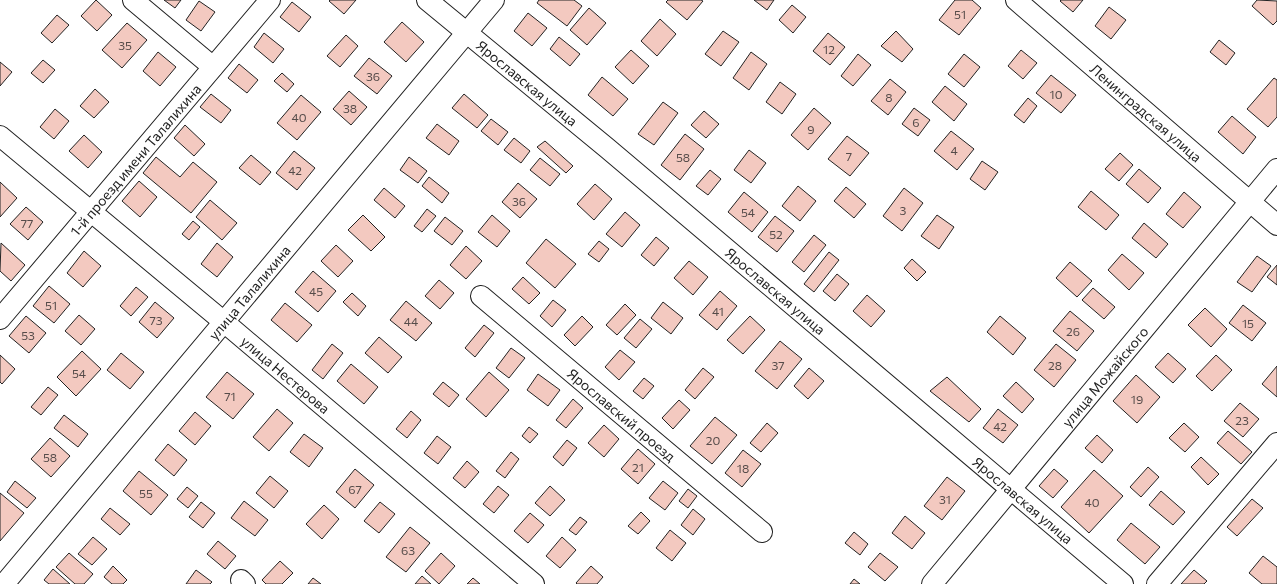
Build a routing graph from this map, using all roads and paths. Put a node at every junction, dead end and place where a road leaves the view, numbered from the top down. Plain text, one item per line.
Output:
1 (133, 0) edge
2 (270, 0) edge
3 (427, 0) edge
4 (494, 0) edge
5 (1016, 0) edge
6 (466, 33) junction
7 (213, 67) junction
8 (0, 136) edge
9 (1277, 169) edge
10 (1249, 202) junction
11 (90, 212) junction
12 (1277, 225) edge
13 (481, 296) dead end
14 (0, 319) edge
15 (224, 322) junction
16 (1277, 443) edge
17 (1270, 464) edge
18 (1011, 489) junction
19 (762, 532) dead end
20 (4, 584) edge
21 (534, 584) edge
22 (932, 584) edge
23 (1123, 584) edge
24 (1156, 584) edge

1 - 7 street
2 - 7 street, 1-й проезд имени Талалихина
3 - 6 street, Ярославская улица
4 - 6 street, улица Талалихина
5 - 10 street, Ленинградская улица
6 - 15 street, улица Талалихина
6 - 18 street, Ярославская улица
7 - 11 street, 1-й проезд имени Талалихина
8 - 11 street, улица Нестерова
9 - 10 street, улица Можайского
10 - 12 street, Ленинградская улица
10 - 18 street, улица Можайского
11 - 14 street, 1-й проезд имени Талалихина
11 - 15 street, улица Нестерова
13 - 19 street, Ярославский проезд
15 - 20 street, улица Талалихина
15 - 21 street, улица Нестерова
16 - 17 street
17 - 24 street
18 - 22 street, улица Можайского
18 - 23 street, Ярославская улица

